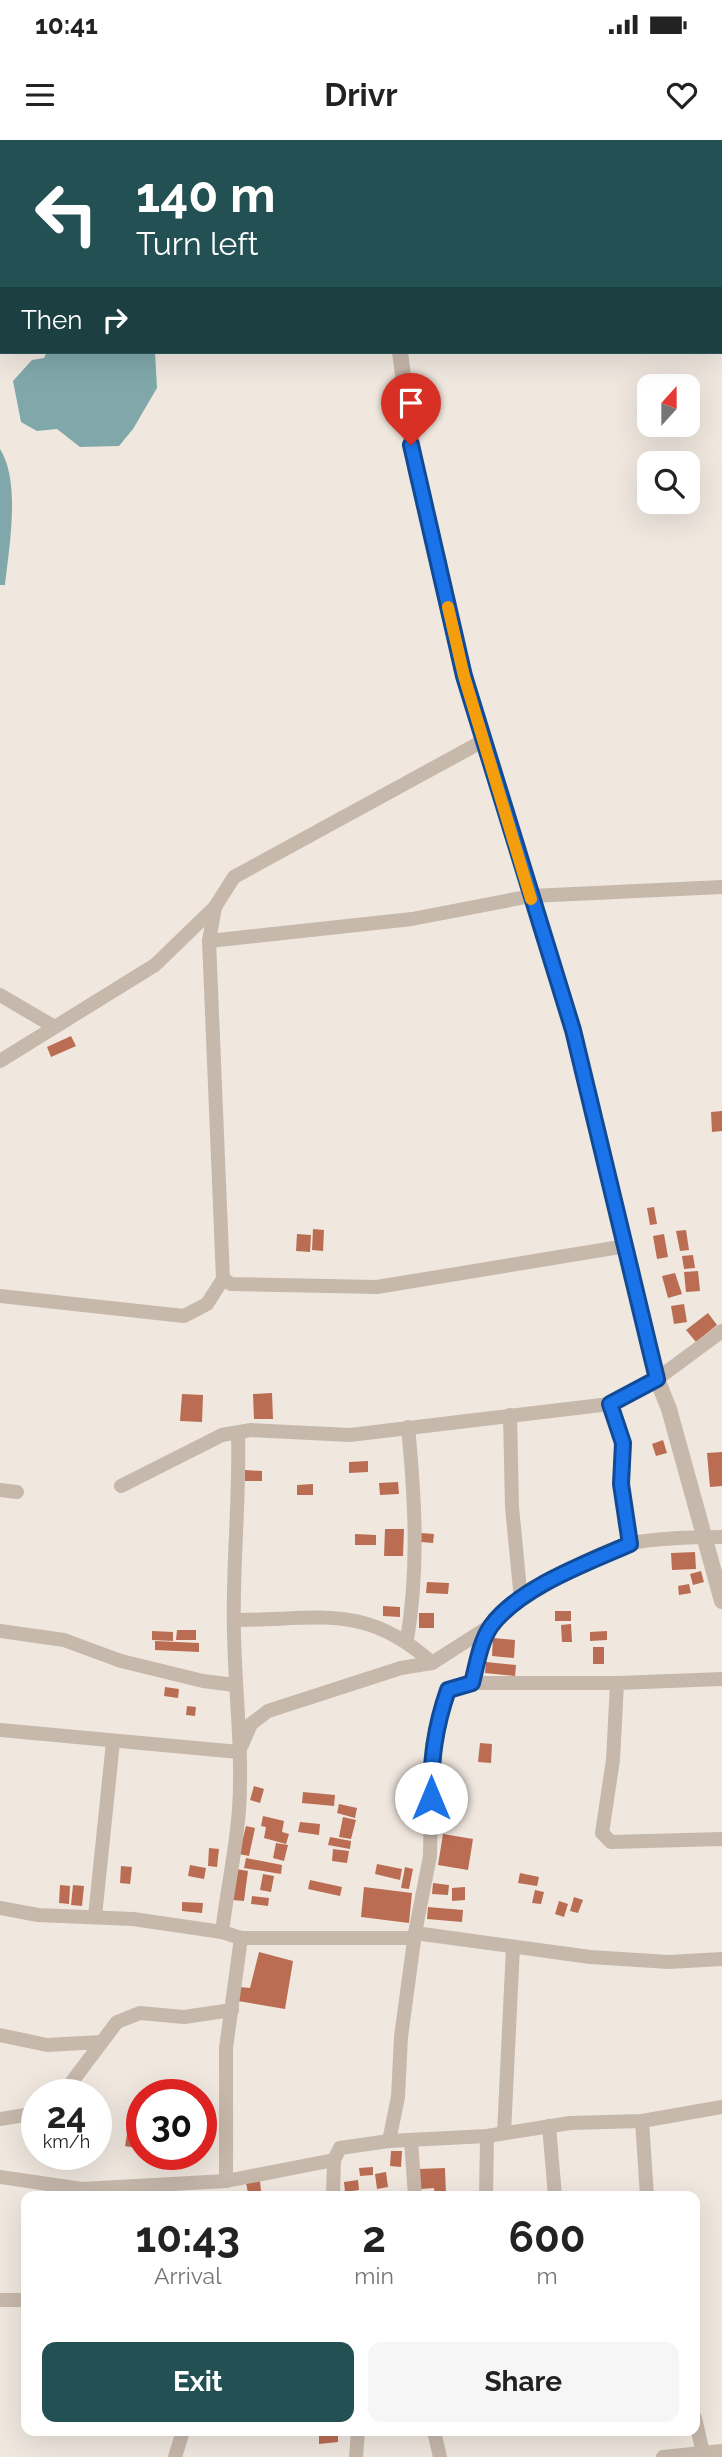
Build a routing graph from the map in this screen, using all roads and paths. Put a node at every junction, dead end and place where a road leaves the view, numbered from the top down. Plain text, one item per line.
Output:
1 (400, 354) edge
2 (483, 741) junction
3 (722, 887) edge
4 (530, 896) junction
5 (215, 907) junction
6 (209, 941) junction
7 (0, 995) edge
8 (53, 1026) junction
9 (0, 1061) edge
10 (626, 1246) junction
11 (223, 1279) junction
12 (0, 1296) edge
13 (722, 1331) edge
14 (657, 1379) junction
15 (610, 1404) junction
16 (510, 1415) junction
17 (408, 1427) junction
18 (237, 1435) junction
19 (121, 1486) dead end
20 (0, 1490) edge
21 (17, 1492) dead end
22 (715, 1537) edge
23 (630, 1544) junction
24 (521, 1600) junction
25 (722, 1601) edge
26 (235, 1620) junction
27 (492, 1625) junction
28 (0, 1632) edge
29 (407, 1640) junction
30 (432, 1663) junction
31 (722, 1679) edge
32 (472, 1683) junction
33 (617, 1683) junction
34 (235, 1685) junction
35 (0, 1730) edge
36 (113, 1742) junction
37 (239, 1752) junction
38 (722, 1839) edge
39 (0, 1909) edge
40 (95, 1916) junction
41 (222, 1932) junction
42 (415, 1936) junction
43 (240, 1938) junction
44 (513, 1947) junction
45 (722, 1959) edge
46 (232, 2010) junction
47 (0, 2035) edge
48 (101, 2042) junction
49 (74, 2079) edge
50 (722, 2107) edge
51 (21, 2116) edge
52 (0, 2119) edge
53 (642, 2121) junction
54 (549, 2126) junction
55 (504, 2133) junction
56 (487, 2136) junction
57 (411, 2140) junction
58 (389, 2141) junction
59 (334, 2160) junction
60 (0, 2177) edge
61 (226, 2181) junction
62 (333, 2191) edge
63 (415, 2191) edge
64 (486, 2191) edge
65 (555, 2191) edge
66 (647, 2191) edge
67 (0, 2300) edge
68 (21, 2300) edge
69 (181, 2436) edge
70 (358, 2436) edge
71 (435, 2436) edge
72 (700, 2436) edge
73 (722, 2451) edge
74 (704, 2453) junction
75 (175, 2457) edge
76 (356, 2457) edge
77 (440, 2457) edge
78 (663, 2457) edge

1 - 2 street
2 - 4 street
2 - 5 street
3 - 4 street
4 - 6 street
4 - 10 street
5 - 6 street
5 - 8 street
6 - 11 street
7 - 8 street
8 - 9 street
10 - 11 street
10 - 14 street
11 - 12 street
13 - 14 street
14 - 15 street
14 - 22 street
15 - 16 street
15 - 23 street
16 - 17 street
16 - 24 street
17 - 18 street
17 - 29 street
18 - 19 street
18 - 26 street
20 - 21 street
22 - 23 street
22 - 25 street
23 - 24 street
24 - 27 street
26 - 29 street
26 - 34 street
27 - 30 street
27 - 32 street
28 - 34 street
29 - 30 street
30 - 37 street
31 - 33 street
32 - 33 street
32 - 42 street
33 - 38 street
34 - 37 street
35 - 36 street
36 - 37 street
36 - 40 street
37 - 41 street
39 - 40 street
40 - 41 street
41 - 43 street
42 - 43 street
42 - 44 street
42 - 58 street
43 - 46 street
44 - 45 street
44 - 55 street
46 - 48 street
46 - 61 street
47 - 48 street
48 - 49 street
50 - 53 street
51 - 52 street
53 - 54 street
53 - 66 street
54 - 55 street
54 - 65 street
55 - 56 street
56 - 57 street
56 - 64 street
57 - 58 street
57 - 63 street
58 - 59 street
59 - 61 street
59 - 62 street
60 - 61 street
67 - 68 street
69 - 75 street
70 - 76 street
71 - 77 street
72 - 74 street
73 - 74 street
74 - 78 street

